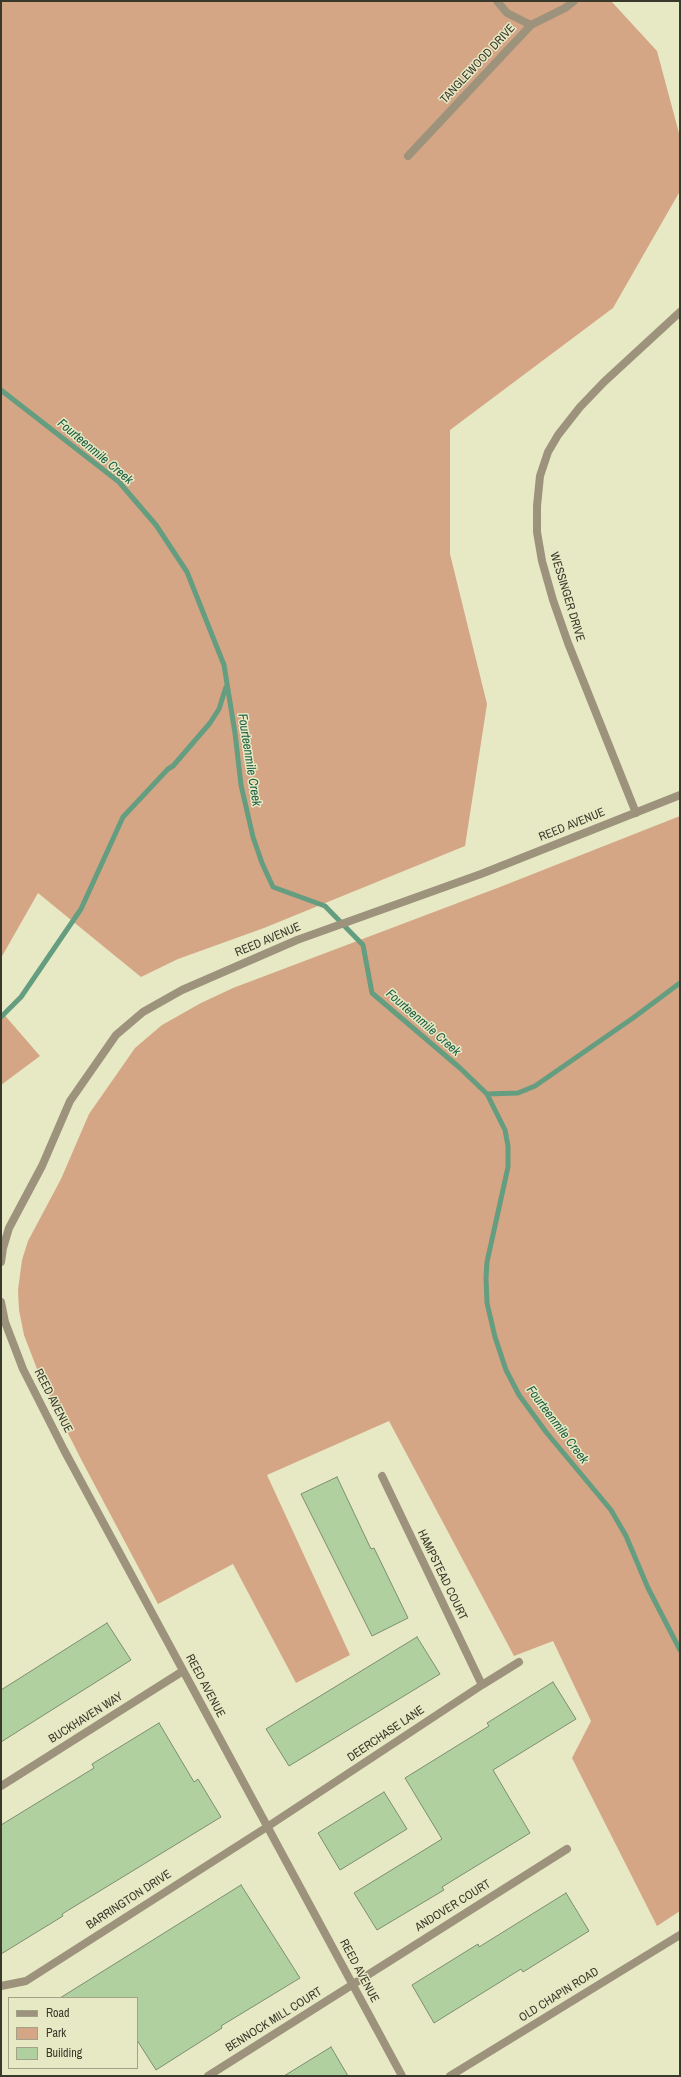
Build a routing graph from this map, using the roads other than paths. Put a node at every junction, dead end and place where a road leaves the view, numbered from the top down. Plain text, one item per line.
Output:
1 (497, 1) edge
2 (574, 1) edge
3 (531, 26) junction
4 (408, 156) dead end
5 (680, 312) edge
6 (680, 795) edge
7 (636, 813) junction
8 (1, 1262) edge
9 (1, 1302) edge
10 (3, 1324) edge
11 (382, 1476) dead end
12 (519, 1662) dead end
13 (183, 1671) junction
14 (482, 1684) junction
15 (1, 1786) edge
16 (267, 1827) junction
17 (567, 1849) dead end
18 (680, 1935) edge
19 (353, 1984) junction
20 (1, 1986) edge
21 (208, 2076) edge
22 (402, 2076) edge
23 (450, 2076) edge

1 - 3 street
2 - 3 street, TANGLEWOOD DRIVE
3 - 4 street, TANGLEWOOD DRIVE
5 - 7 street, WESSINGER DRIVE
6 - 7 street, REED AVENUE
7 - 8 street, REED AVENUE
9 - 10 street, REED AVENUE
10 - 13 street, REED AVENUE
11 - 14 street, HAMPSTEAD COURT
12 - 14 street, DEERCHASE LANE
13 - 15 street, BUCKHAVEN WAY
13 - 16 street, REED AVENUE
14 - 16 street, DEERCHASE LANE
16 - 19 street, REED AVENUE
16 - 20 street, BARRINGTON DRIVE
17 - 19 street, ANDOVER COURT
18 - 23 street, OLD CHAPIN ROAD
19 - 21 street, BENNOCK MILL COURT
19 - 22 street, REED AVENUE

